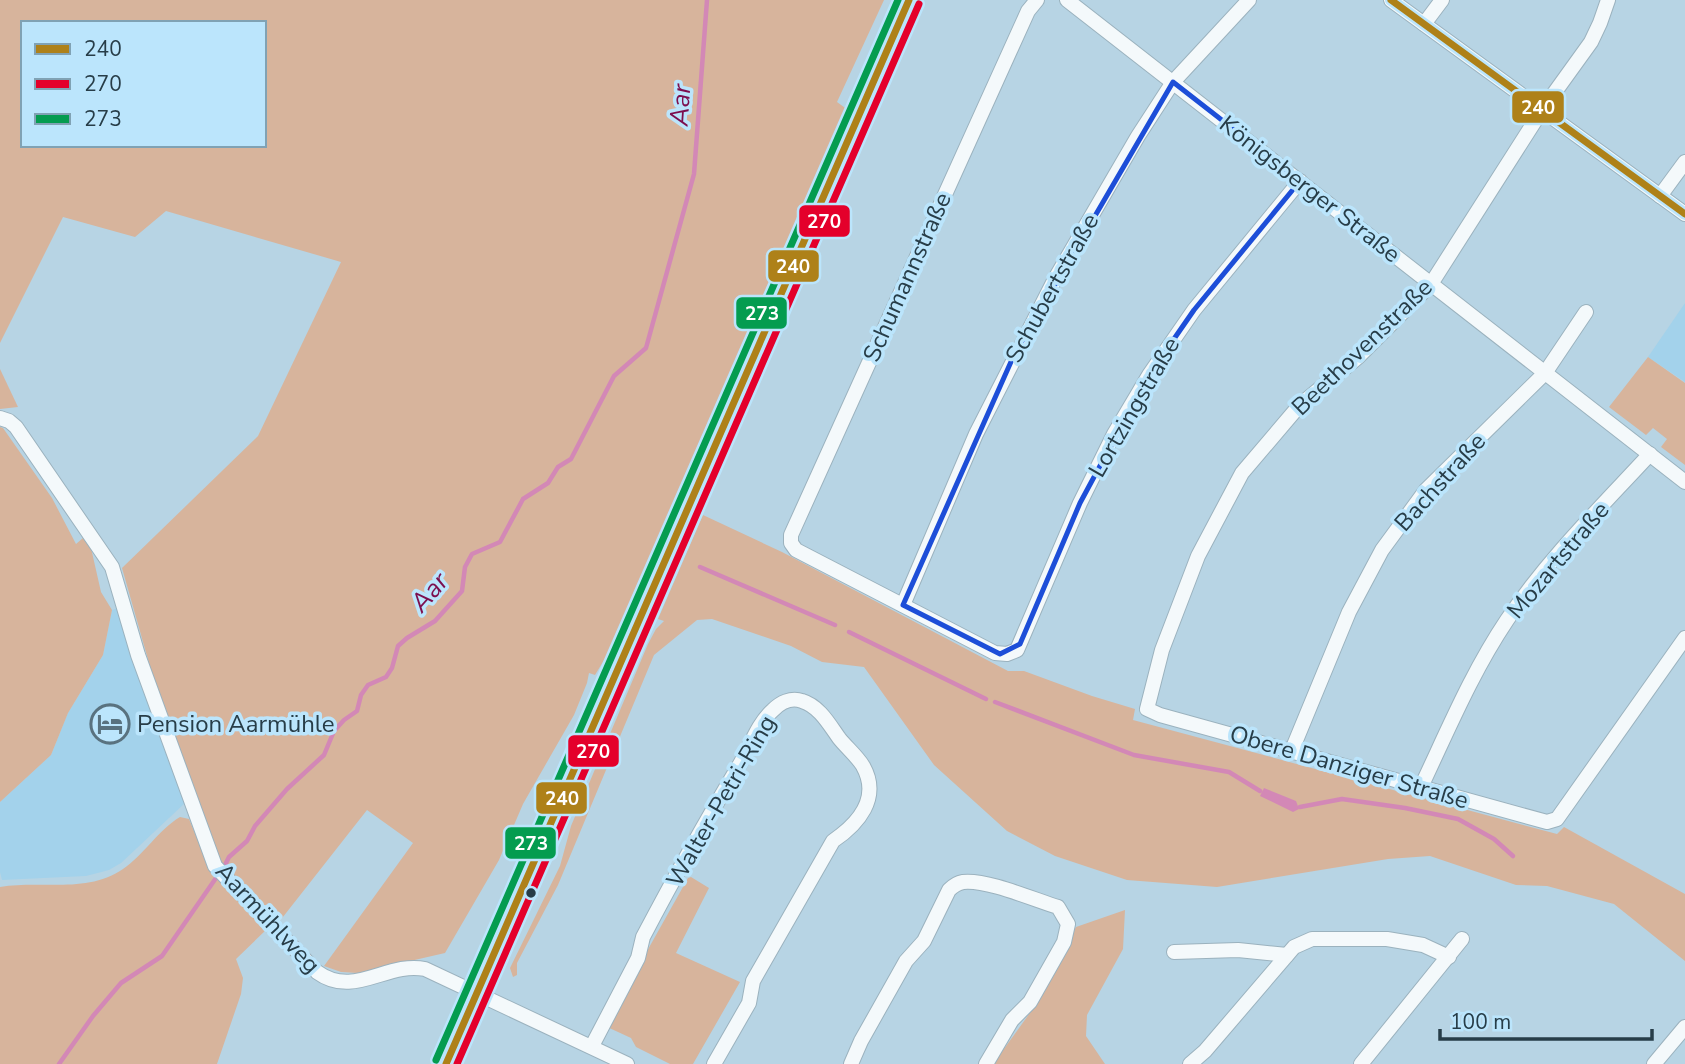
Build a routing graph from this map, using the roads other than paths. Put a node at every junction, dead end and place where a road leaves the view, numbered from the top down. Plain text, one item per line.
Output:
1 (909, 0) edge
2 (1068, 0) edge
3 (1250, 0) edge
4 (1391, 0) edge
5 (1442, 0) edge
6 (1608, 0) edge
7 (1032, 6) edge
8 (1424, 24) junction
9 (1173, 82) junction
10 (1542, 110) junction
11 (1685, 162) edge
12 (1300, 181) junction
13 (1660, 196) junction
14 (1685, 214) edge
15 (1431, 284) junction
16 (1586, 312) dead end
17 (1545, 373) junction
18 (0, 418) edge
19 (1650, 454) junction
20 (1685, 482) edge
21 (903, 605) junction
22 (1685, 638) edge
23 (1147, 709) joint
24 (1292, 750) junction
25 (1421, 787) junction
26 (1462, 939) dead end
27 (1174, 952) dead end
28 (1287, 955) junction
29 (1449, 957) junction
30 (477, 993) junction
31 (1682, 1037) edge
32 (592, 1046) junction
33 (446, 1064) edge
34 (627, 1064) edge
35 (714, 1064) edge
36 (851, 1064) edge
37 (986, 1064) edge
38 (1190, 1064) edge
39 (1361, 1064) edge
40 (1654, 1064) edge

1 - 30 main road
2 - 9 street, Königsberger Straße
3 - 9 street, Schubertstraße
4 - 8 street
5 - 8 street
6 - 10 street, Beethovenstraße
7 - 21 street, Schumannstraße
8 - 10 street
9 - 12 street, Königsberger Straße
9 - 21 street, Schubertstraße
10 - 13 street
10 - 15 street, Beethovenstraße
11 - 13 street
12 - 15 street, Königsberger Straße
12 - 21 street, Lortzingstraße
13 - 14 street
15 - 17 street, Königsberger Straße
15 - 23 street, Beethovenstraße
16 - 17 street, Bachstraße
17 - 19 street, Königsberger Straße
17 - 24 street, Bachstraße
18 - 30 street, Aarmühlweg
19 - 20 street, Königsberger Straße
19 - 25 street, Mozartstraße
22 - 25 street, Obere Danziger Straße
23 - 24 street, Obere Danziger Straße
24 - 25 street, Obere Danziger Straße
26 - 29 street
27 - 28 street
28 - 29 street
28 - 38 street
29 - 39 street
30 - 32 street, Aarmühlweg
30 - 33 main road
31 - 40 street
32 - 34 street, Aarmühlweg
32 - 35 street, Walter-Petri-Ring
36 - 37 street

